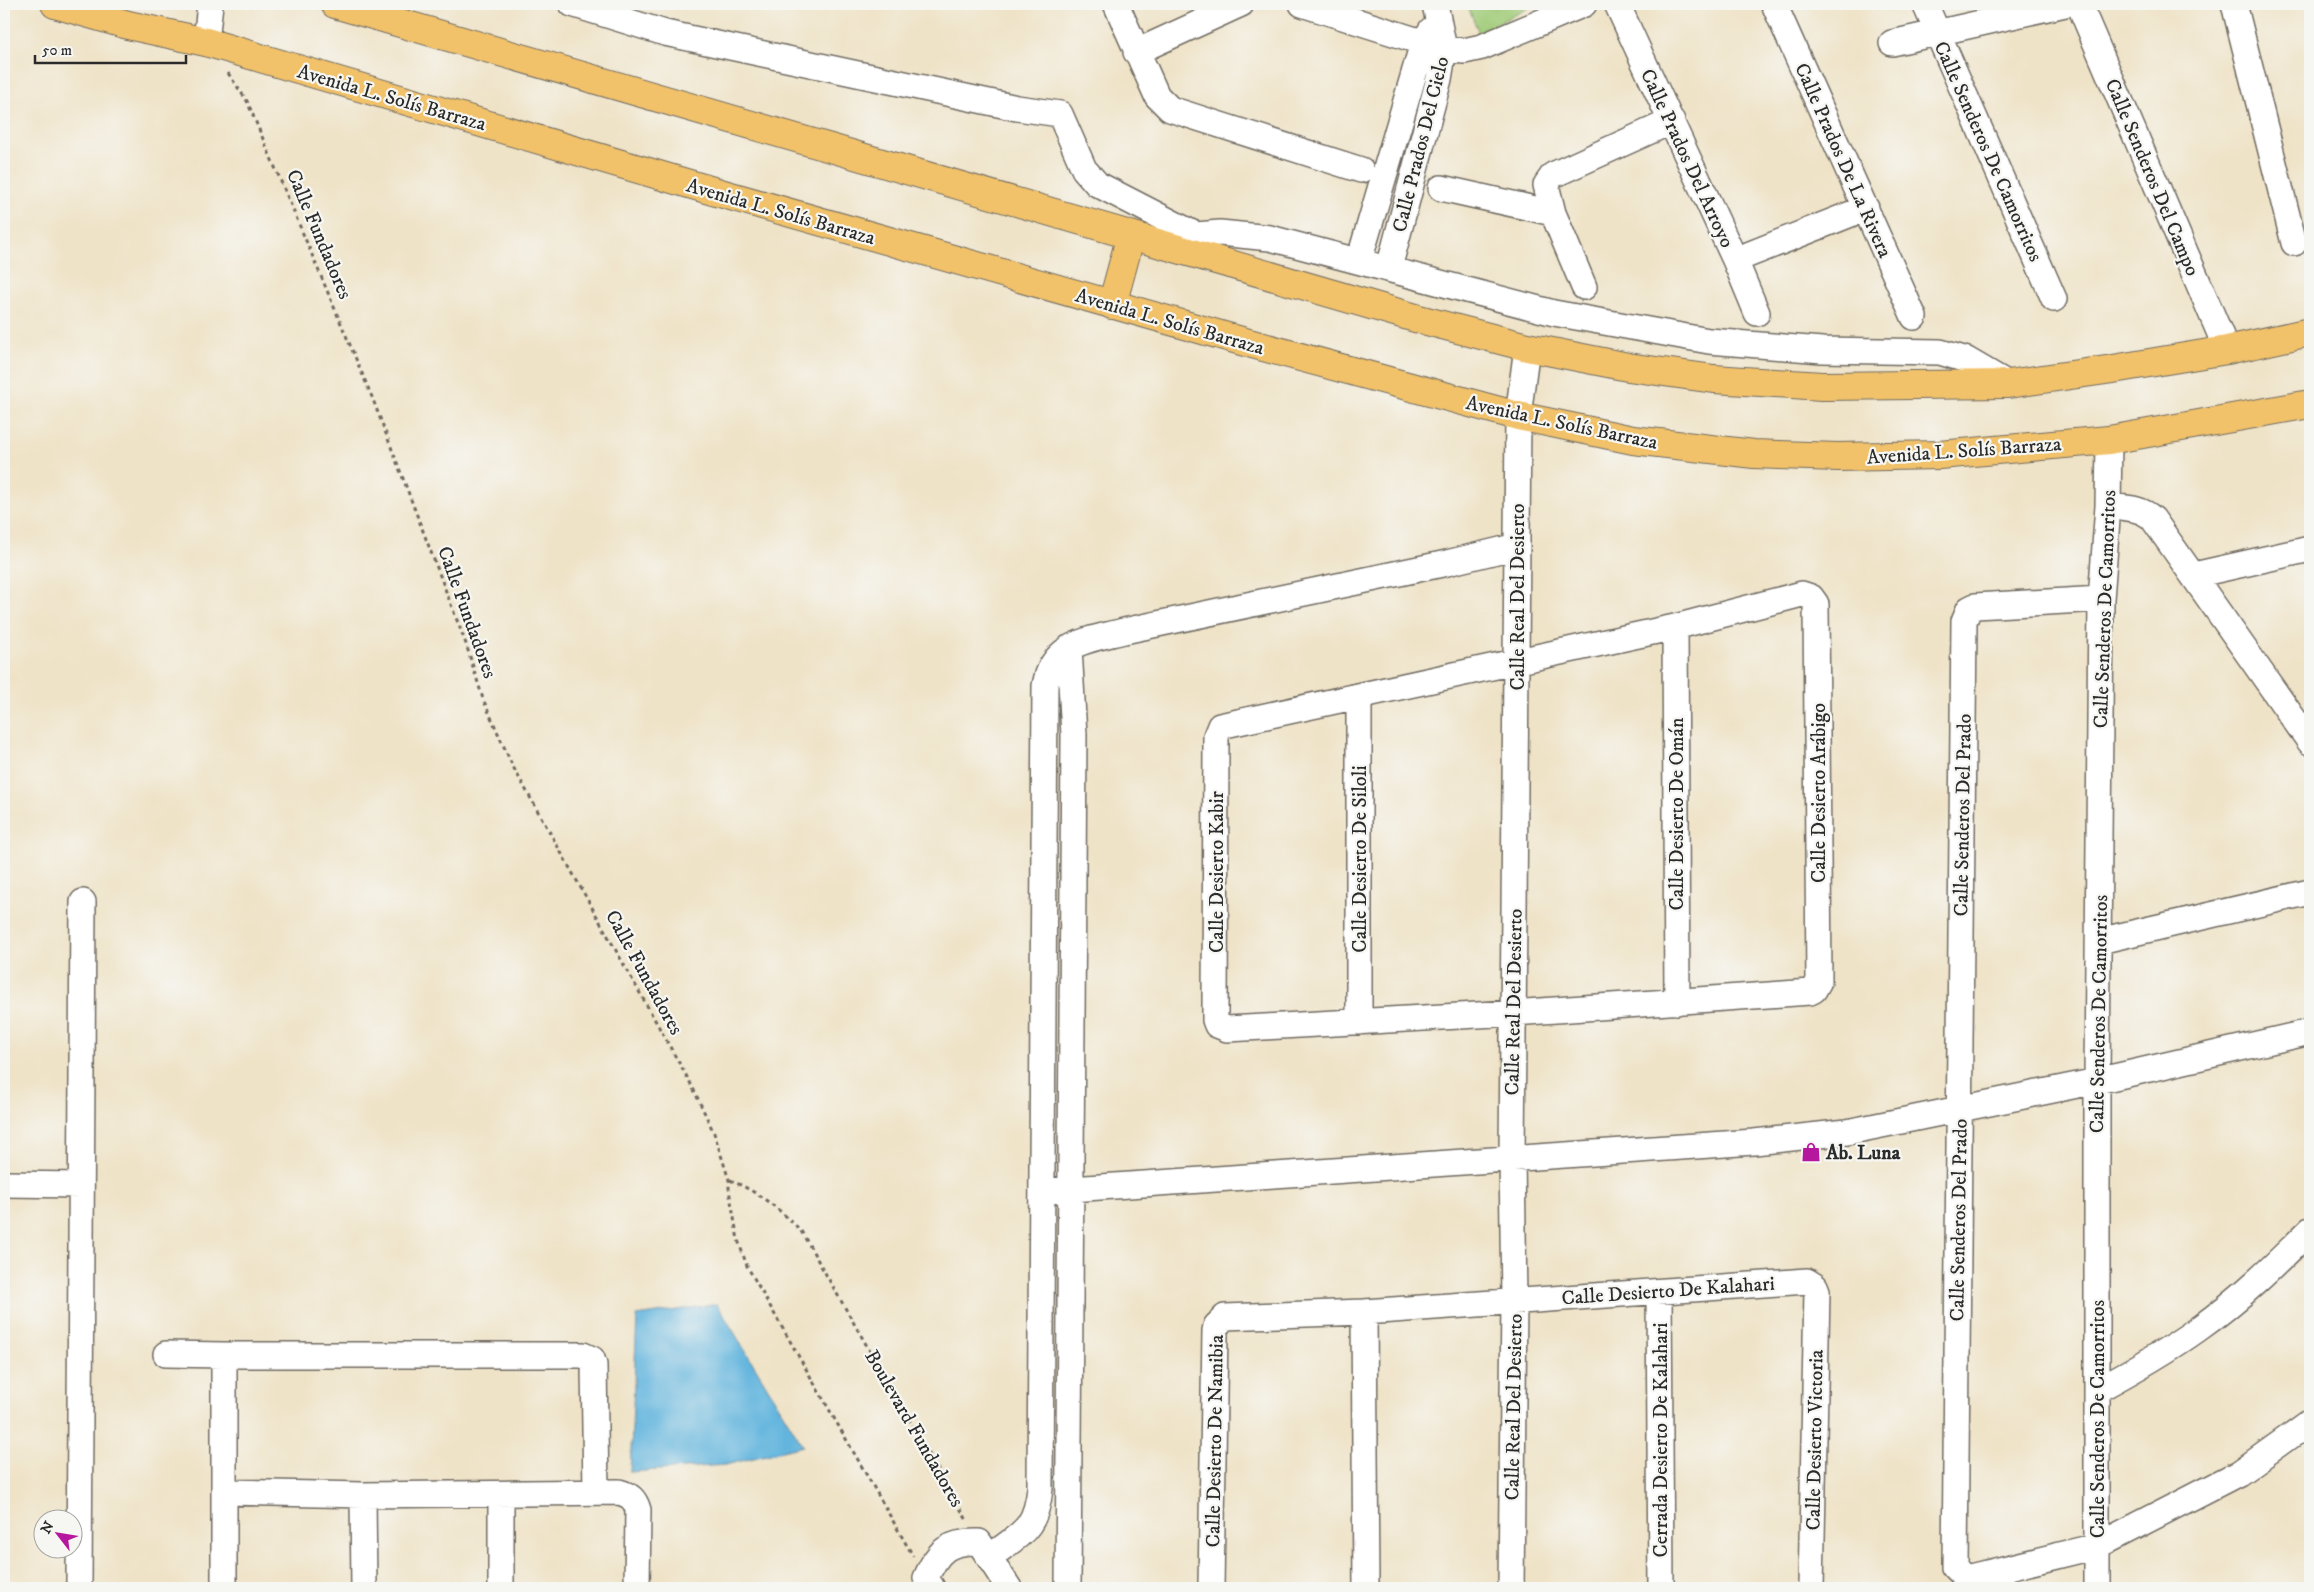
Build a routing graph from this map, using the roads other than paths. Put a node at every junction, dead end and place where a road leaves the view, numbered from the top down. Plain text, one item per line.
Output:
1 (55, 4) edge
2 (210, 4) edge
3 (335, 4) edge
4 (572, 4) edge
5 (1116, 4) edge
6 (1241, 4) edge
7 (1302, 4) edge
8 (1584, 4) edge
9 (1616, 4) edge
10 (1774, 4) edge
11 (1925, 4) edge
12 (2065, 4) edge
13 (2079, 4) edge
14 (2234, 4) edge
15 (1437, 12) edge
16 (1938, 33) junction
17 (206, 42) junction
18 (1892, 43) dead end
19 (1433, 46) junction
20 (1136, 52) junction
21 (1672, 121) junction
22 (1361, 170) dead end
23 (1441, 188) dead end
24 (1866, 208) junction
25 (1553, 213) junction
26 (1131, 235) junction
27 (1196, 235) junction
28 (1161, 243) junction
29 (2294, 243) dead end
30 (1735, 260) junction
31 (1359, 261) junction
32 (1388, 268) junction
33 (1584, 287) dead end
34 (2054, 299) dead end
35 (1112, 305) junction
36 (1757, 313) dead end
37 (1914, 316) dead end
38 (2310, 332) edge
39 (1527, 347) junction
40 (2227, 350) junction
41 (2008, 384) junction
42 (2310, 404) edge
43 (1518, 416) junction
44 (2109, 440) junction
45 (2108, 506) junction
46 (1517, 546) junction
47 (2310, 549) edge
48 (2194, 575) junction
49 (2101, 600) junction
50 (1675, 627) junction
51 (1069, 648) junction
52 (1517, 662) junction
53 (1359, 697) junction
54 (2310, 742) edge
55 (2310, 892) edge
56 (83, 902) dead end
57 (2099, 941) junction
58 (1677, 1002) junction
59 (1513, 1013) junction
60 (1359, 1022) junction
61 (2310, 1032) edge
62 (2096, 1081) junction
63 (1959, 1108) junction
64 (1512, 1158) junction
65 (4, 1184) edge
66 (81, 1185) junction
67 (1070, 1190) junction
68 (1042, 1191) junction
69 (2310, 1230) edge
70 (1817, 1291) joint
71 (1659, 1292) junction
72 (1514, 1301) junction
73 (1364, 1312) junction
74 (166, 1354) dead end
75 (224, 1355) junction
76 (2097, 1390) junction
77 (2310, 1422) edge
78 (596, 1491) junction
79 (225, 1492) junction
80 (501, 1494) junction
81 (363, 1495) junction
82 (2097, 1546) junction
83 (985, 1549) junction
84 (929, 1583) edge
85 (79, 1588) edge
86 (224, 1588) edge
87 (364, 1588) edge
88 (501, 1588) edge
89 (637, 1588) edge
90 (1010, 1588) edge
91 (1068, 1588) edge
92 (1211, 1588) edge
93 (1366, 1588) edge
94 (1511, 1588) edge
95 (1661, 1588) edge
96 (1811, 1588) edge
97 (2097, 1588) edge

1 - 17 main road, Avenida L. Solís Barraza
2 - 17 street
3 - 26 main road
4 - 27 street
5 - 20 street
6 - 20 street
7 - 19 street
8 - 19 street
9 - 21 street, Calle Prados Del Arroyo
10 - 24 street, Calle Prados De La Rivera
11 - 16 street, Calle Senderos De Camorritos
12 - 16 street
13 - 40 street, Calle Senderos Del Campo
14 - 29 street
15 - 19 street, Calle Prados Del Cielo
16 - 18 street
16 - 34 street, Calle Senderos De Camorritos
17 - 35 main road, Avenida L. Solís Barraza
19 - 31 street, Calle Prados Del Cielo
19 - 32 street, Calle Prados Del Cielo
20 - 22 street
21 - 25 street
21 - 30 street, Calle Prados Del Arroyo
23 - 25 street
24 - 30 street
24 - 37 street, Calle Prados De La Rivera
25 - 33 street
26 - 28 main road
26 - 35 main road
27 - 28 street
27 - 31 street
28 - 39 main road
30 - 36 street, Calle Prados Del Arroyo
31 - 32 street
32 - 41 street
35 - 43 main road, Avenida L. Solís Barraza
38 - 40 main road
39 - 41 main road
39 - 43 street, Calle Real Del Desierto
40 - 41 main road
42 - 44 main road, Avenida L. Solís Barraza
43 - 44 main road, Avenida L. Solís Barraza
43 - 46 street, Calle Real Del Desierto
44 - 45 street, Calle Senderos De Camorritos
45 - 48 street
45 - 49 street, Calle Senderos De Camorritos
46 - 51 street
46 - 52 street, Calle Real Del Desierto
47 - 48 street
48 - 54 street
49 - 57 street, Calle Senderos De Camorritos
49 - 63 street, Calle Senderos Del Prado
50 - 52 street, Calle Desierto Arábigo
50 - 58 street, Calle Desierto De Omán
50 - 58 street, Calle Desierto Arábigo
51 - 67 street
51 - 68 street
52 - 53 street, Calle Desierto Kabir
52 - 59 street, Calle Real Del Desierto
53 - 60 street, Calle Desierto De Siloli
53 - 60 street, Calle Desierto Kabir
55 - 57 street
56 - 66 street
57 - 62 street, Calle Senderos De Camorritos
58 - 59 street, Calle Desierto Arábigo
59 - 60 street, Calle Desierto Kabir
59 - 64 street, Calle Real Del Desierto
61 - 62 street
62 - 63 street
62 - 76 street, Calle Senderos De Camorritos
63 - 64 street
63 - 82 street, Calle Senderos Del Prado
64 - 67 street
64 - 72 street, Calle Real Del Desierto
65 - 66 street
66 - 85 street
67 - 68 street
67 - 91 street
68 - 83 street
69 - 76 street
70 - 71 street, Calle Desierto De Kalahari
70 - 96 street, Calle Desierto Victoria
71 - 72 street, Calle Desierto De Kalahari
71 - 95 street, Cerrada Desierto De Kalahari
72 - 73 street, Calle Desierto De Namibia
72 - 94 street, Calle Real Del Desierto
73 - 92 street, Calle Desierto De Namibia
73 - 93 street
74 - 75 street
75 - 78 street
75 - 79 street
76 - 82 street, Calle Senderos De Camorritos
77 - 82 street, Calle Senderos Del Prado
78 - 80 street
78 - 89 street
79 - 81 street
79 - 86 street
80 - 81 street
80 - 88 street
81 - 87 street
82 - 97 street, Calle Senderos De Camorritos
83 - 84 street
83 - 90 street

